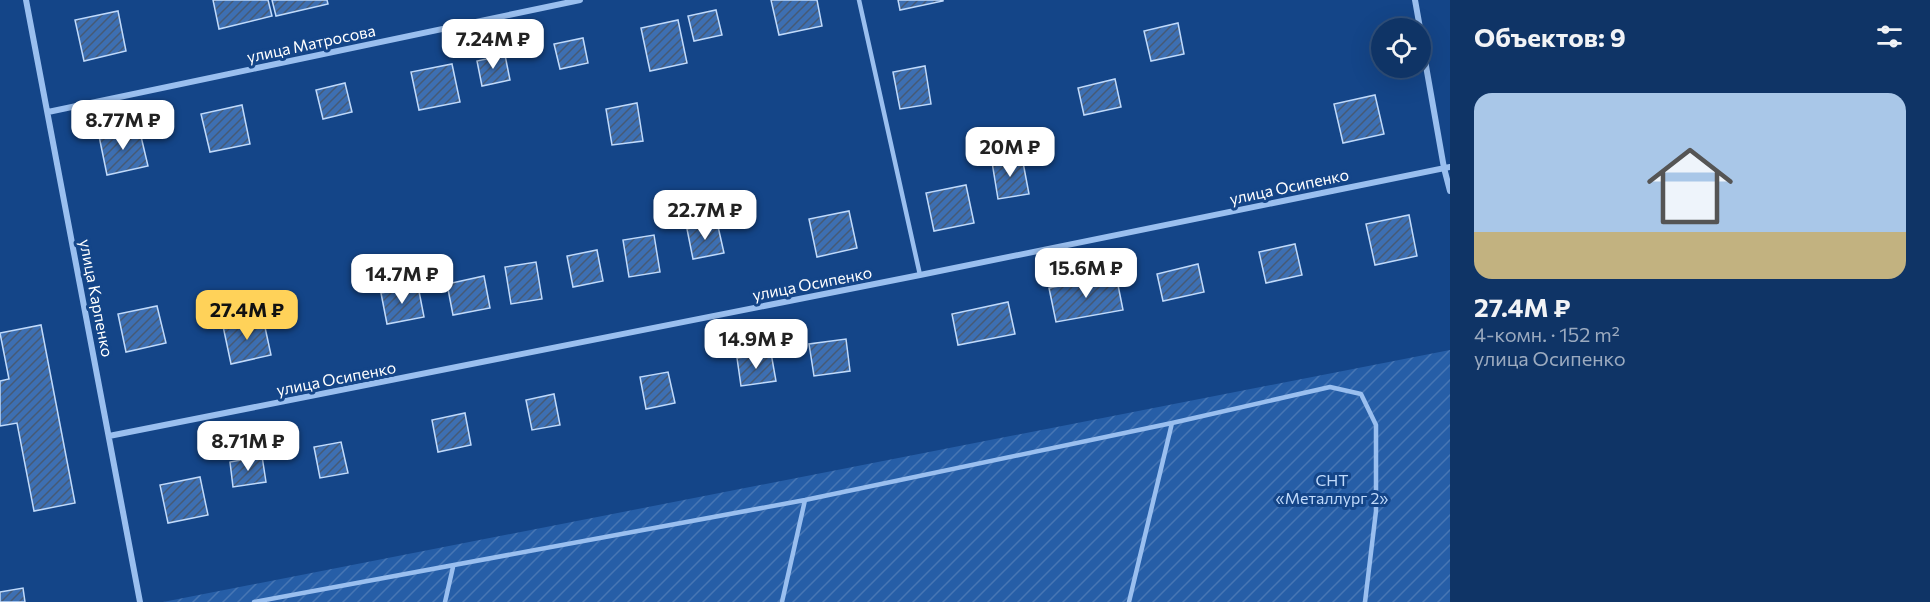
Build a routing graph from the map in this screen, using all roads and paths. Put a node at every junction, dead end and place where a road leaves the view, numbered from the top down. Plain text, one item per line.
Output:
1 (27, 0) edge
2 (580, 0) edge
3 (859, 0) edge
4 (1415, 0) edge
5 (1418, 18) edge
6 (1429, 78) edge
7 (48, 112) junction
8 (1447, 168) edge
9 (1450, 191) edge
10 (920, 275) junction
11 (1172, 423) junction
12 (109, 436) junction
13 (805, 500) junction
14 (453, 567) junction
15 (1366, 599) edge
16 (140, 602) edge
17 (254, 602) edge
18 (445, 602) edge
19 (782, 602) edge
20 (1129, 602) edge
21 (1371, 602) edge

1 - 7 street, улица Карпенко
2 - 7 street, улица Матросова
3 - 10 lane
4 - 5 street
6 - 8 street
7 - 12 street, улица Карпенко
8 - 9 street
8 - 10 street, улица Осипенко
10 - 12 street, улица Осипенко
11 - 13 lane
11 - 15 lane
11 - 20 lane
12 - 16 street, улица Карпенко
13 - 14 lane
13 - 19 lane
14 - 17 lane
14 - 18 lane
15 - 21 lane

